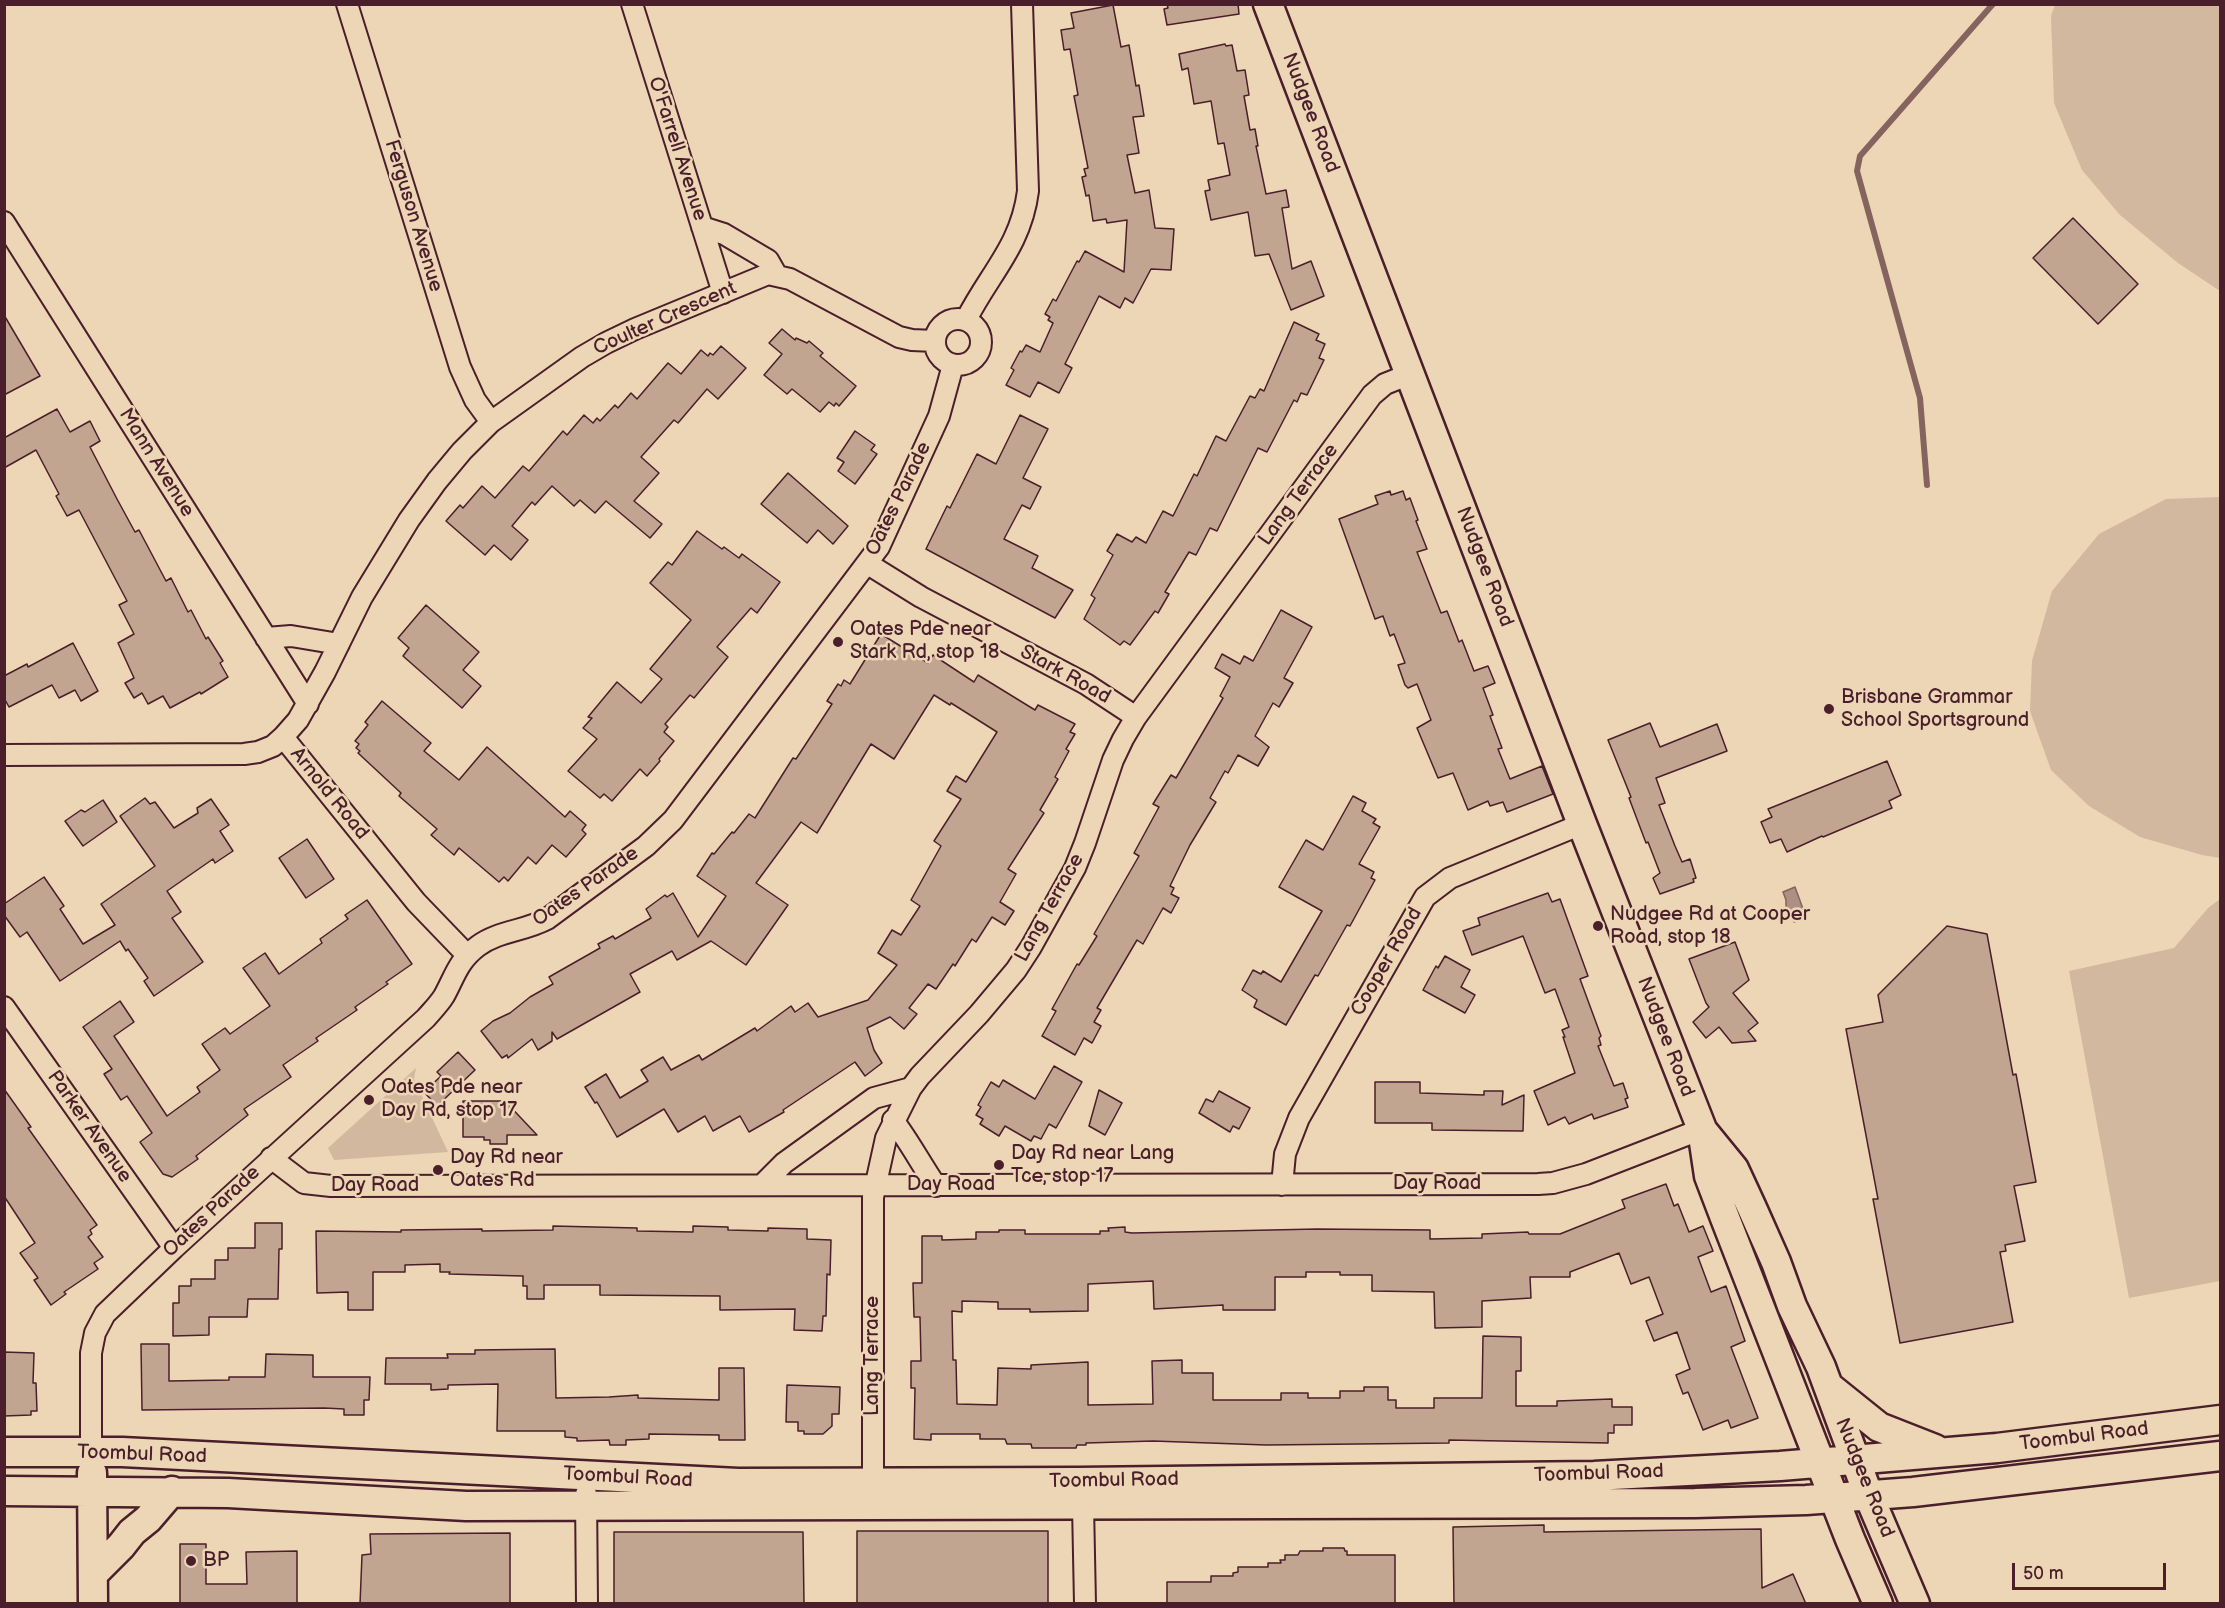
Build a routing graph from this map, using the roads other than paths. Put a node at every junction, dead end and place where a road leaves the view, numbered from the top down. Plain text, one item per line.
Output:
1 (347, 4) edge
2 (632, 4) edge
3 (1022, 4) edge
4 (1268, 4) edge
5 (4, 222) edge
6 (702, 227) junction
7 (776, 274) junction
8 (723, 293) junction
9 (966, 320) junction
10 (935, 341) junction
11 (953, 365) junction
12 (1410, 374) junction
13 (491, 423) junction
14 (868, 564) junction
15 (266, 638) junction
16 (339, 644) junction
17 (308, 704) junction
18 (1136, 717) junction
19 (284, 737) junction
20 (4, 755) edge
21 (1582, 824) junction
22 (467, 955) junction
23 (4, 1007) edge
24 (11, 1029) edge
25 (911, 1088) junction
26 (893, 1120) junction
27 (1702, 1129) junction
28 (272, 1158) junction
29 (762, 1185) junction
30 (874, 1185) junction
31 (1282, 1185) junction
32 (936, 1186) junction
33 (174, 1248) junction
34 (1827, 1385) junction
35 (2220, 1420) edge
36 (4, 1452) edge
37 (1942, 1452) junction
38 (91, 1453) junction
39 (2220, 1456) edge
40 (1855, 1460) junction
41 (1820, 1463) junction
42 (587, 1477) junction
43 (4, 1491) edge
44 (92, 1491) junction
45 (172, 1491) junction
46 (873, 1494) junction
47 (1868, 1494) junction
48 (1833, 1498) junction
49 (1083, 1505) junction
50 (586, 1506) junction
51 (93, 1574) junction
52 (93, 1604) edge
53 (587, 1604) edge
54 (1085, 1604) edge
55 (1878, 1604) edge
56 (1915, 1604) edge

1 - 13 street, Ferguson Avenue
2 - 6 street, O'Farrell Avenue
3 - 9 street
4 - 12 main road, Nudgee Road
5 - 15 street, Mann Avenue
6 - 7 street
6 - 8 street, O'Farrell Avenue
7 - 8 street, Coulter Crescent
7 - 10 street
8 - 13 street, Coulter Crescent
9 - 10 street
9 - 11 street
10 - 11 street
11 - 14 street, Oates Parade
12 - 18 street, Lang Terrace
12 - 21 main road, Nudgee Road
13 - 16 street, Coulter Crescent
14 - 18 street, Stark Road
14 - 22 street, Oates Parade
15 - 16 street
15 - 17 street, Mann Avenue
16 - 17 street, Coulter Crescent
17 - 19 street, Coulter Crescent
18 - 25 street, Lang Terrace
19 - 20 street, Arnold Road
19 - 22 street, Arnold Road
21 - 27 main road, Nudgee Road
21 - 31 street, Cooper Road
22 - 28 street, Oates Parade
23 - 24 street, Parker Avenue
24 - 33 street, Parker Avenue
25 - 26 street, Lang Terrace
25 - 29 street
26 - 30 street, Lang Terrace
26 - 32 street
27 - 31 street, Day Road
27 - 34 main road, Nudgee Road
27 - 41 main road, Nudgee Road
28 - 29 street, Day Road
28 - 33 street, Oates Parade
29 - 30 street, Day Road
30 - 32 street, Day Road
30 - 46 street, Lang Terrace
31 - 32 street, Day Road
33 - 38 street, Oates Parade
34 - 37 main road
34 - 40 main road, Nudgee Road
35 - 37 main road, Toombul Road
36 - 38 main road, Toombul Road
37 - 40 main road, Toombul Road
38 - 42 main road, Toombul Road
38 - 44 main road
39 - 47 main road, Toombul Road
40 - 41 main road, Toombul Road
40 - 47 main road, Nudgee Road
41 - 46 main road, Toombul Road
41 - 48 main road, Nudgee Road
42 - 46 main road, Toombul Road
42 - 50 street
43 - 44 main road, Toombul Road
44 - 45 main road, Toombul Road
44 - 51 main road
45 - 50 main road, Toombul Road
45 - 51 main road
46 - 49 main road, Toombul Road
46 - 50 main road, Toombul Road
47 - 48 main road, Toombul Road
47 - 56 main road, Nudgee Road
48 - 49 main road, Toombul Road
48 - 55 main road, Nudgee Road
49 - 54 street
50 - 53 street
51 - 52 main road

